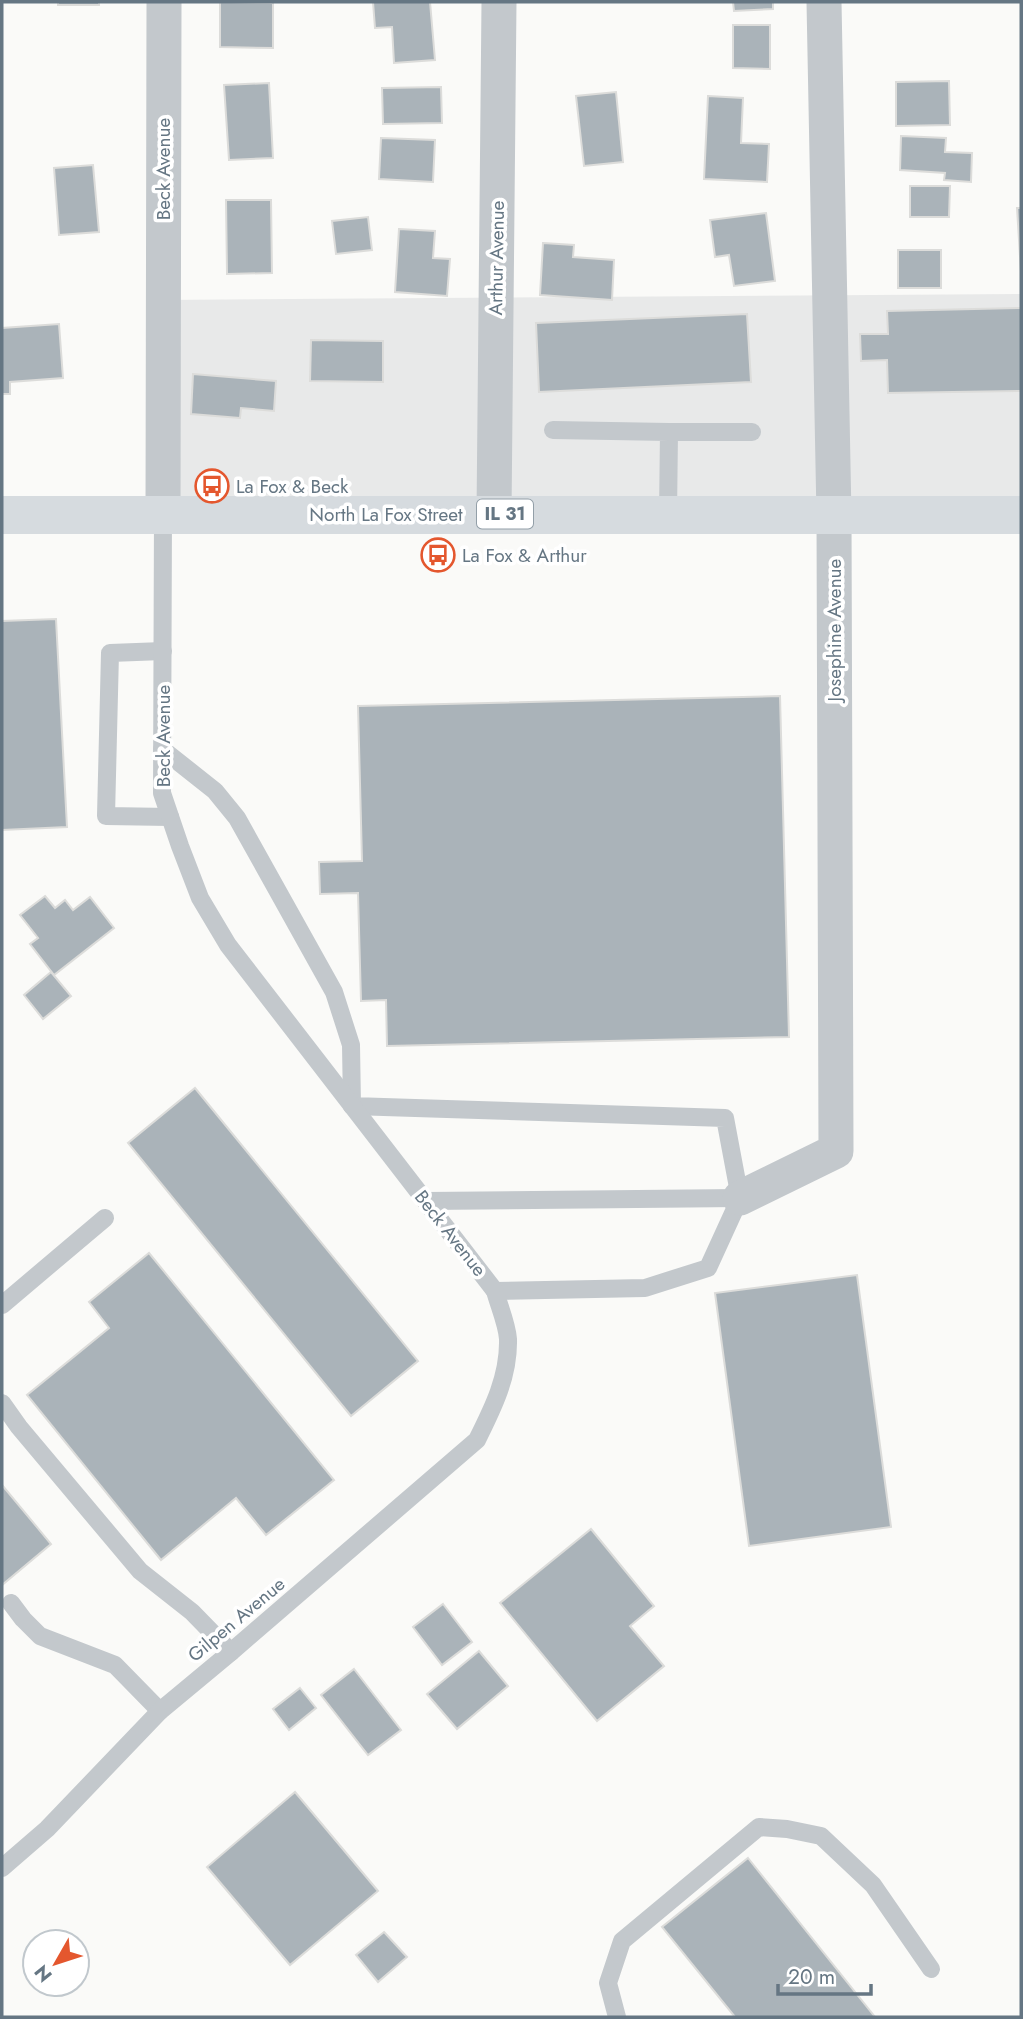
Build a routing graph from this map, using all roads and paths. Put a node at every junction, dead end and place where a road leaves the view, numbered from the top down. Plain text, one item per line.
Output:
1 (164, 2) edge
2 (499, 2) edge
3 (824, 2) edge
4 (553, 430) dead end
5 (669, 432) junction
6 (752, 432) dead end
7 (163, 514) junction
8 (494, 514) junction
9 (1021, 514) edge
10 (2, 515) edge
11 (668, 515) junction
12 (834, 516) junction
13 (163, 651) junction
14 (162, 749) junction
15 (170, 817) junction
16 (352, 1106) junction
17 (740, 1198) junction
18 (426, 1202) junction
19 (105, 1218) dead end
20 (495, 1290) junction
21 (2, 1305) edge
22 (2, 1403) edge
23 (496, 1403) joint
24 (12, 1603) dead end
25 (231, 1652) junction
26 (160, 1711) junction
27 (2, 1868) edge
28 (931, 1969) dead end
29 (617, 2017) edge

1 - 7 street, Beck Avenue
2 - 8 street, Arthur Avenue
3 - 12 street, Josephine Avenue
4 - 5 lane
5 - 6 lane
5 - 11 lane
7 - 8 main road, North La Fox Street / IL 31
7 - 10 main road, North La Fox Street / IL 31
7 - 13 lane, Beck Avenue
8 - 11 main road, North La Fox Street / IL 31
9 - 12 main road, North La Fox Street / IL 31
11 - 12 main road, North La Fox Street / IL 31
12 - 17 street, Josephine Avenue
13 - 14 lane, Beck Avenue
13 - 15 lane
14 - 15 lane, Beck Avenue
14 - 16 lane
15 - 16 lane, Beck Avenue
16 - 17 lane
16 - 18 lane, Beck Avenue
17 - 18 lane
17 - 20 lane
18 - 20 lane, Beck Avenue
19 - 21 lane
20 - 23 lane, Beck Avenue
22 - 25 lane
23 - 25 lane, Gilpen Avenue
24 - 26 lane
25 - 26 lane, Gilpen Avenue
26 - 27 lane, Gilpen Avenue
28 - 29 lane

